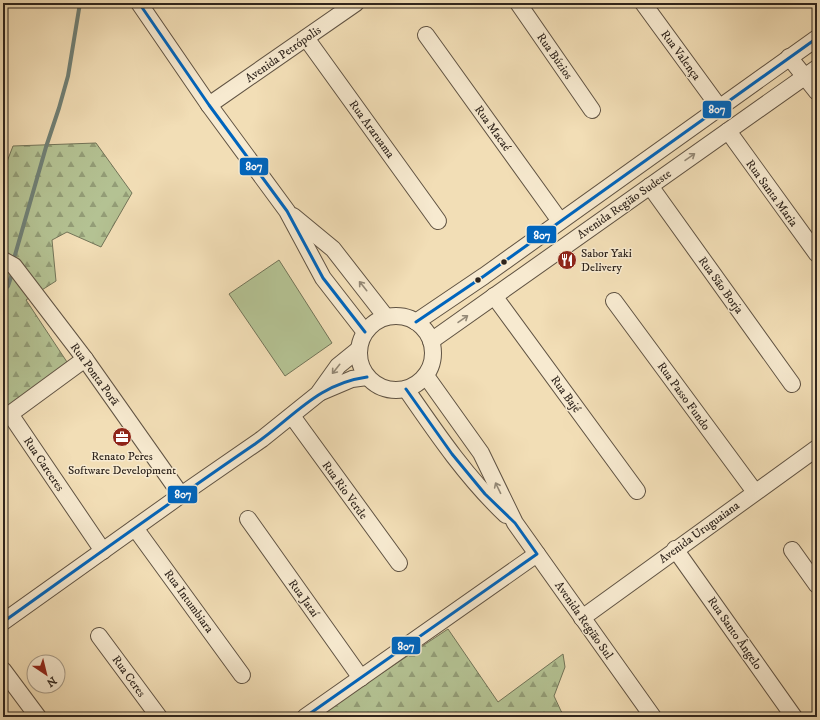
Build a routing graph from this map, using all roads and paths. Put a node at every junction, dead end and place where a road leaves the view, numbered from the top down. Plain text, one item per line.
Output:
1 (139, 3) edge
2 (356, 3) edge
3 (518, 3) edge
4 (643, 3) edge
5 (426, 35) dead end
6 (306, 38) junction
7 (817, 38) edge
8 (789, 57) junction
9 (811, 72) edge
10 (817, 92) edge
11 (209, 105) junction
12 (719, 108) junction
13 (592, 110) dead end
14 (728, 131) junction
15 (650, 186) junction
16 (287, 211) junction
17 (438, 221) dead end
18 (560, 221) junction
19 (817, 254) edge
20 (3, 260) edge
21 (494, 296) junction
22 (614, 301) dead end
23 (386, 317) junction
24 (416, 322) junction
25 (365, 332) junction
26 (431, 341) junction
27 (359, 349) junction
28 (85, 359) junction
29 (426, 376) junction
30 (367, 377) junction
31 (792, 384) dead end
32 (406, 389) junction
33 (318, 394) junction
34 (292, 416) junction
35 (817, 448) edge
36 (637, 491) dead end
37 (755, 492) junction
38 (181, 495) junction
39 (248, 519) dead end
40 (515, 523) junction
41 (135, 528) junction
42 (675, 549) junction
43 (792, 550) dead end
44 (103, 551) junction
45 (537, 554) junction
46 (399, 563) dead end
47 (817, 585) edge
48 (582, 618) junction
49 (3, 622) edge
50 (99, 636) dead end
51 (3, 670) edge
52 (242, 675) dead end
53 (361, 678) junction
54 (38, 717) edge
55 (159, 717) edge
56 (305, 717) edge
57 (653, 717) edge
58 (794, 717) edge

1 - 11 street
2 - 6 street, Avenida Petrópolis
3 - 13 street, Rua Búzios
4 - 12 street, Rua Valença
5 - 18 street, Rua Macaé
6 - 11 street, Avenida Petrópolis
6 - 17 street, Rua Araruama
7 - 8 street, Avenida Região Sudeste
8 - 9 street
8 - 12 street, Avenida Região Sudeste
9 - 10 street
9 - 14 street, Avenida Região Sudeste
11 - 16 street
12 - 18 street, Avenida Região Sudeste
15 -> 14 street, Avenida Região Sudeste
14 - 19 street, Rua Santa Maria
15 - 21 street, Avenida Região Sudeste
15 - 31 street, Rua São Borja
23 -> 16 street
16 - 25 street
18 - 24 street, Avenida Região Sudeste
20 - 28 street, Rua Ponta Porã
26 -> 21 street, Avenida Região Sudeste
21 - 36 street, Rua Bajé
22 - 37 street, Rua Passo Fundo
23 - 24 street
23 - 25 street
24 - 26 street
25 - 27 street
26 - 29 street
27 - 30 street
27 -> 33 street
28 - 38 street, Rua Ponta Porã
28 - 44 street, Rua Carceres
29 - 32 street
40 -> 29 street, Avenida Região Sul
30 - 32 street
30 - 33 street
32 - 40 street, Avenida Região Sul
33 - 34 street
34 - 38 street
34 - 46 street, Rua Rio Verde
35 - 37 street, Avenida Uruguaiana
37 - 42 street, Avenida Uruguaiana
38 - 41 street
39 - 53 street, Rua Jataí
40 - 45 street, Avenida Região Sul
41 - 44 street
41 - 52 street, Rua Intumbiara
42 - 48 street, Avenida Uruguaiana
42 - 58 street, Rua Santo Ângelo
43 - 47 street
44 - 49 street
45 - 48 street, Avenida Região Sul
45 - 53 street
48 - 57 street, Avenida Região Sul
50 - 55 street, Rua Ceres
51 - 54 street
53 - 56 street

